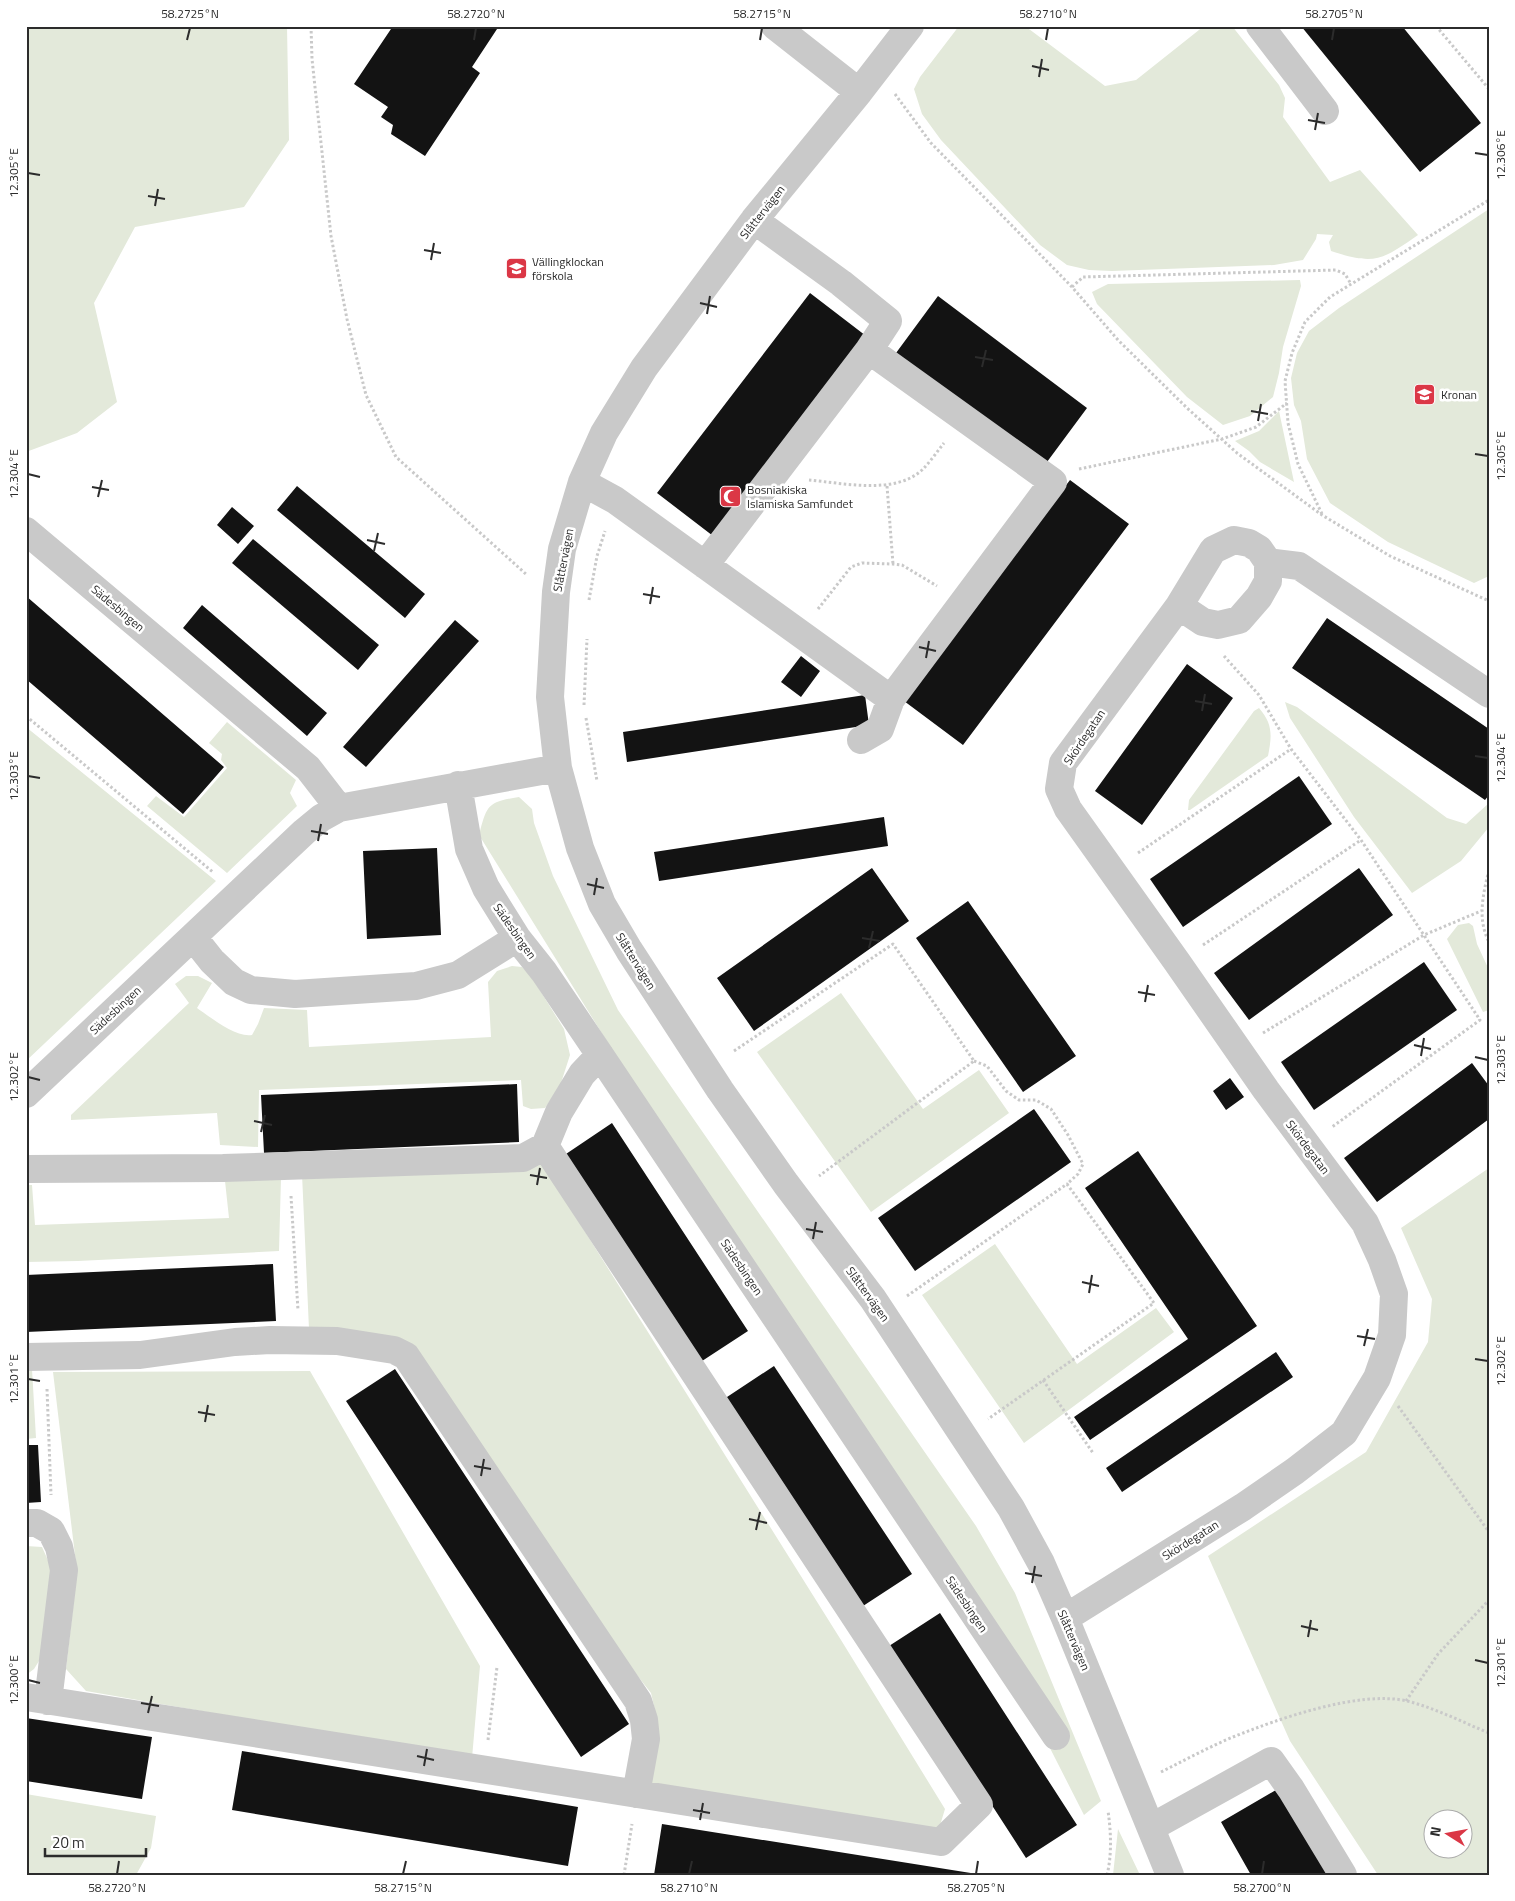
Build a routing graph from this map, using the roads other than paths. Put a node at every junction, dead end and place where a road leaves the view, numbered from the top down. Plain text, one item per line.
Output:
1 (775, 26) edge
2 (910, 26) edge
3 (1260, 26) edge
4 (866, 84) junction
5 (1325, 111) dead end
6 (754, 220) junction
7 (870, 350) junction
8 (582, 482) junction
9 (26, 531) edge
10 (1268, 562) junction
11 (705, 565) junction
12 (1178, 606) junction
13 (1489, 694) edge
14 (891, 700) junction
15 (860, 740) dead end
16 (558, 768) junction
17 (458, 785) junction
18 (339, 808) junction
19 (193, 937) junction
20 (516, 938) junction
21 (600, 1054) junction
22 (26, 1094) edge
23 (545, 1146) junction
24 (26, 1169) edge
25 (36, 1357) edge
26 (39, 1527) edge
27 (1065, 1618) junction
28 (37, 1699) edge
29 (1056, 1736) dead end
30 (636, 1794) junction
31 (1152, 1827) junction
32 (1170, 1875) edge
33 (1343, 1875) edge

1 - 4 street
2 - 4 street, Slåttervägen
3 - 5 street
4 - 6 street, Slåttervägen
6 - 7 street
6 - 8 street, Slåttervägen
7 - 11 street
7 - 14 street
8 - 11 street
8 - 16 street, Slåttervägen
9 - 18 street, Sädesbingen
10 - 12 street, Skördegatan
10 - 12 street
10 - 13 street
11 - 14 street
12 - 27 street, Skördegatan
14 - 15 street
16 - 17 street, Sädesbingen
16 - 27 street, Slåttervägen
17 - 18 street, Sädesbingen
17 - 20 street, Sädesbingen
18 - 19 street, Sädesbingen
19 - 20 street
19 - 22 street, Sädesbingen
20 - 21 street, Sädesbingen
21 - 23 street
21 - 29 street, Sädesbingen
23 - 24 street
23 - 30 street
25 - 30 street
26 - 28 street
27 - 31 street, Slåttervägen
28 - 30 street
31 - 32 street, Slåttervägen
31 - 33 street

